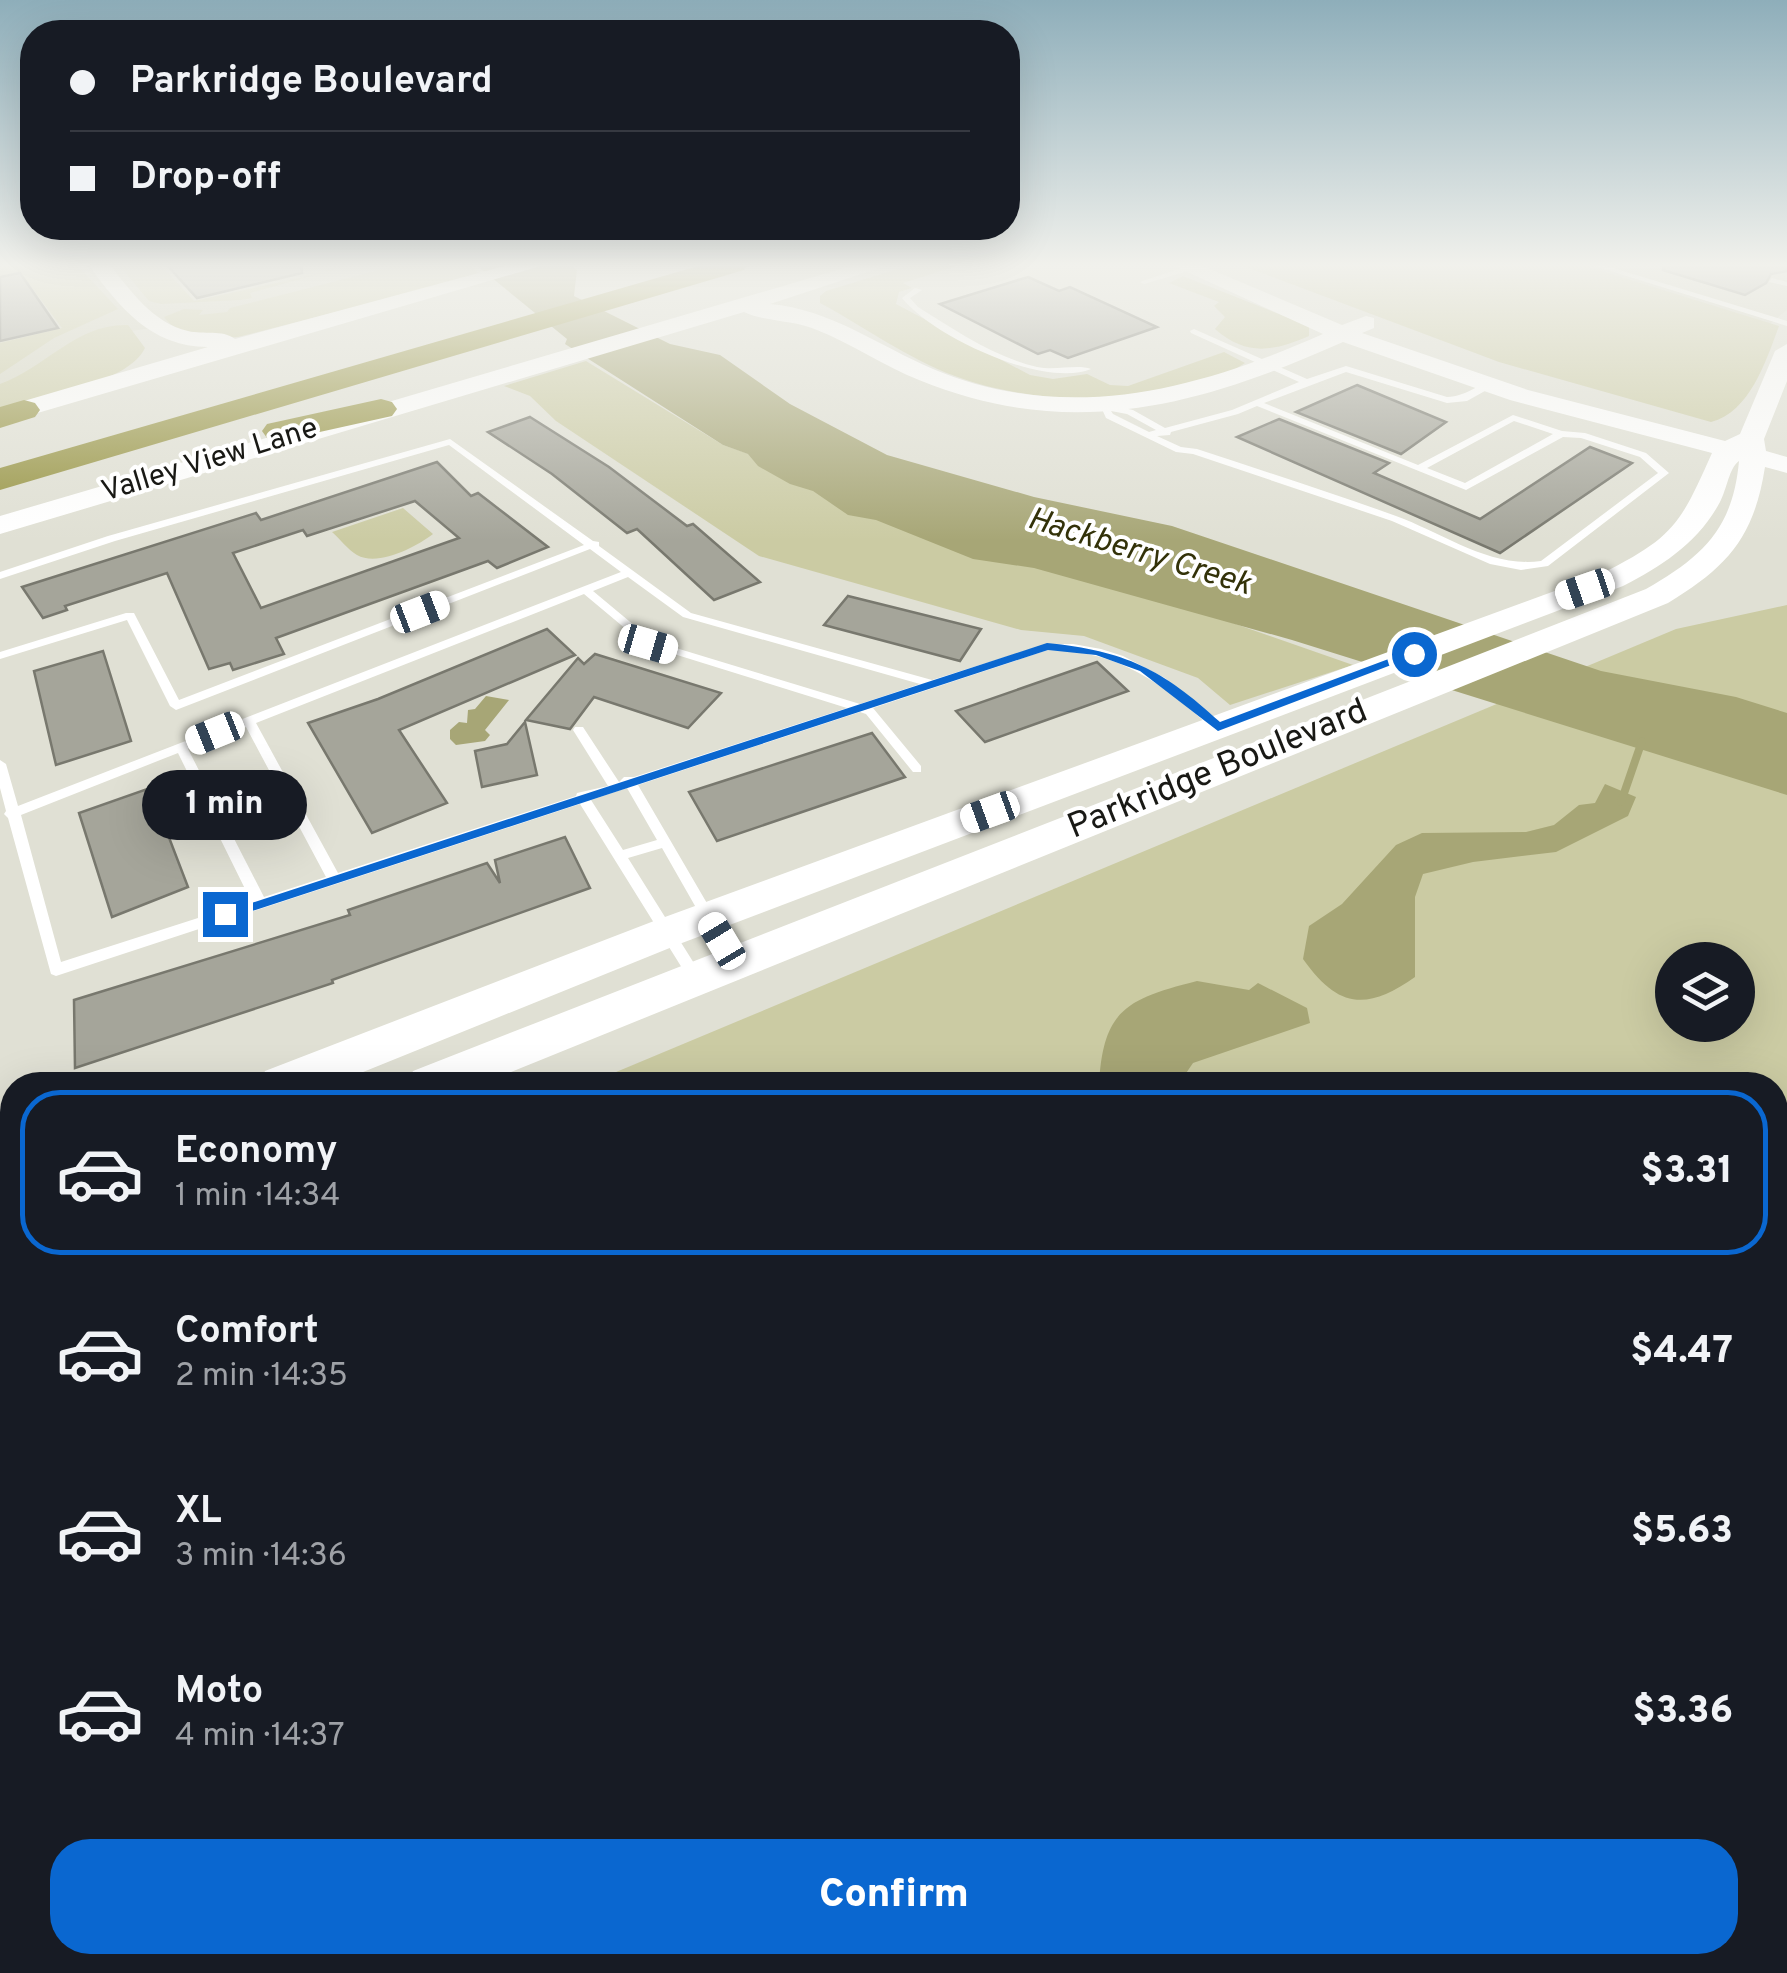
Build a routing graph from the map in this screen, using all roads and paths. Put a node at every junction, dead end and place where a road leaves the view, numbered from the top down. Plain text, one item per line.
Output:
1 (143, 356) edge
2 (204, 356) edge
3 (360, 356) edge
4 (385, 356) edge
5 (574, 356) edge
6 (892, 356) edge
7 (1007, 356) edge
8 (1246, 356) edge
9 (1291, 356) edge
10 (1407, 356) edge
11 (1463, 356) edge
12 (1785, 356) edge
13 (1268, 366) junction
14 (1087, 369) dead end
15 (1306, 382) junction
16 (1489, 384) junction
17 (72, 396) junction
18 (1257, 403) junction
19 (1105, 407) junction
20 (381, 409) junction
21 (8, 414) edge
22 (1163, 431) junction
23 (1560, 434) junction
24 (1149, 436) junction
25 (1787, 447) edge
26 (0, 449) edge
27 (1194, 451) junction
28 (1737, 455) junction
29 (1787, 466) edge
30 (1419, 468) junction
31 (0, 480) edge
32 (1787, 482) edge
33 (1742, 498) junction
34 (0, 503) edge
35 (0, 526) edge
36 (594, 544) junction
37 (631, 572) junction
38 (0, 576) edge
39 (586, 590) junction
40 (0, 656) edge
41 (932, 684) junction
42 (860, 707) junction
43 (248, 720) junction
44 (1218, 727) junction
45 (579, 730) dead end
46 (181, 746) junction
47 (0, 764) edge
48 (916, 769) dead end
49 (630, 780) junction
50 (614, 785) junction
51 (582, 796) junction
52 (11, 814) junction
53 (667, 842) junction
54 (618, 856) junction
55 (333, 876) junction
56 (259, 902) junction
57 (707, 918) junction
58 (668, 932) junction
59 (716, 972) junction
60 (314, 1072) edge
61 (462, 1072) edge

1 - 17 main road
2 - 17 main road
3 - 26 highway
4 - 31 highway
5 - 20 main road, Valley View Lane
6 - 19 main road
7 - 14 lane
8 - 13 lane
9 - 13 main road
10 - 16 main road
11 - 28 main road
12 - 28 main road, Parkridge Boulevard
13 - 15 lane
13 - 19 main road
15 - 16 lane
15 - 18 lane
16 - 28 main road
17 - 21 main road
18 - 22 lane
18 - 30 lane
19 - 22 lane
19 - 24 lane
20 - 34 highway
20 - 35 main road, Valley View Lane
22 - 24 lane
22 - 27 lane
23 - 27 lane
23 - 30 lane
23 - 30 lane
24 - 27 lane
25 - 28 main road
28 - 29 main road
28 - 33 main road, Parkridge Boulevard
28 - 44 main road, Parkridge Boulevard
32 - 33 main road
33 - 59 main road, Parkridge Boulevard
36 - 37 lane
36 - 38 lane
36 - 40 lane
37 - 39 lane
37 - 41 lane
39 - 42 lane
39 - 43 lane
41 - 42 lane
41 - 44 lane
42 - 48 lane
42 - 49 lane
43 - 46 lane
43 - 55 lane
44 - 57 main road, Parkridge Boulevard
45 - 50 lane
46 - 52 lane
46 - 56 lane
47 - 52 lane
49 - 50 lane
49 - 53 lane
50 - 51 lane
51 - 54 lane
51 - 55 lane
52 - 56 lane
53 - 54 lane
53 - 57 lane
54 - 58 lane
55 - 56 lane
57 - 58 main road, Parkridge Boulevard
57 - 59 lane
58 - 59 lane
58 - 60 main road, Parkridge Boulevard
59 - 61 main road, Parkridge Boulevard

